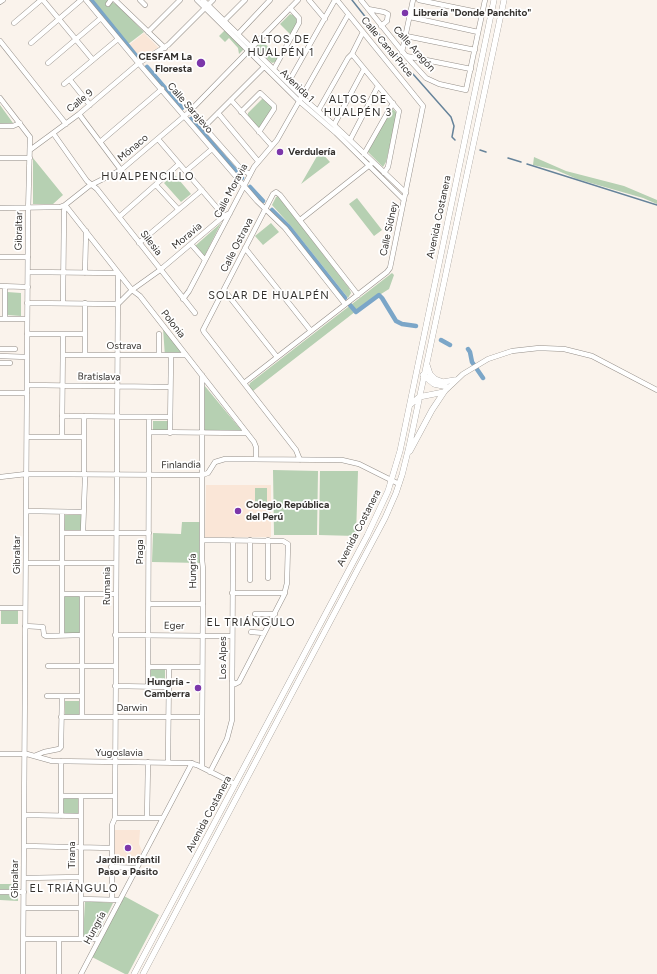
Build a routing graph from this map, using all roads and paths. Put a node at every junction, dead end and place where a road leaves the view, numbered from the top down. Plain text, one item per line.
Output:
1 (3, 0) edge
2 (42, 0) edge
3 (81, 0) edge
4 (86, 0) edge
5 (111, 0) edge
6 (115, 0) edge
7 (140, 0) edge
8 (180, 0) edge
9 (196, 0) edge
10 (204, 0) edge
11 (213, 0) edge
12 (244, 0) edge
13 (270, 0) edge
14 (298, 0) edge
15 (309, 0) edge
16 (336, 0) edge
17 (361, 0) edge
18 (413, 0) edge
19 (419, 0) edge
20 (485, 0) edge
21 (504, 0) edge
22 (494, 1) edge
23 (0, 2) edge
24 (108, 4) dead end
25 (145, 5) dead end
26 (207, 7) junction
27 (290, 8) junction
28 (368, 9) junction
29 (482, 13) junction
30 (348, 15) junction
31 (410, 17) junction
32 (101, 18) junction
33 (59, 19) junction
34 (324, 19) junction
35 (224, 21) junction
36 (14, 23) dead end
37 (381, 26) junction
38 (148, 32) junction
39 (363, 32) junction
40 (478, 32) junction
41 (238, 34) junction
42 (406, 36) junction
43 (76, 39) junction
44 (118, 39) junction
45 (0, 41) edge
46 (31, 43) dead end
47 (165, 48) junction
48 (250, 49) junction
49 (475, 50) junction
50 (352, 54) junction
51 (404, 54) junction
52 (93, 60) junction
53 (48, 63) dead end
54 (139, 63) junction
55 (264, 67) junction
56 (274, 69) junction
57 (364, 69) junction
58 (471, 69) junction
59 (70, 80) junction
60 (288, 83) junction
61 (64, 84) dead end
62 (378, 86) junction
63 (162, 89) junction
64 (0, 98) edge
65 (300, 99) junction
66 (231, 100) junction
67 (393, 103) junction
68 (90, 105) junction
69 (423, 106) joint
70 (190, 111) junction
71 (318, 111) junction
72 (241, 112) junction
73 (218, 113) junction
74 (79, 114) junction
75 (184, 116) junction
76 (20, 123) junction
77 (66, 124) junction
78 (334, 125) junction
79 (0, 126) edge
80 (204, 127) junction
81 (259, 132) junction
82 (53, 133) junction
83 (158, 139) junction
84 (350, 140) junction
85 (100, 142) junction
86 (272, 146) junction
87 (212, 149) junction
88 (30, 150) junction
89 (364, 154) junction
90 (0, 158) edge
91 (30, 158) junction
92 (258, 161) junction
93 (180, 164) junction
94 (371, 164) junction
95 (121, 170) junction
96 (186, 171) junction
97 (384, 173) junction
98 (250, 174) junction
99 (92, 184) junction
100 (156, 185) junction
101 (244, 186) junction
102 (202, 190) junction
103 (406, 193) junction
104 (404, 200) junction
105 (65, 205) junction
106 (0, 208) edge
107 (28, 208) junction
108 (178, 210) junction
109 (265, 210) junction
110 (230, 213) junction
111 (224, 216) junction
112 (119, 217) junction
113 (300, 220) junction
114 (86, 231) junction
115 (139, 243) junction
116 (191, 244) junction
117 (245, 248) junction
118 (0, 257) edge
119 (28, 257) junction
120 (206, 260) junction
121 (160, 270) junction
122 (28, 272) junction
123 (64, 272) junction
124 (85, 273) junction
125 (118, 273) junction
126 (2, 286) edge
127 (28, 287) junction
128 (132, 290) junction
129 (224, 290) junction
130 (358, 295) junction
131 (183, 298) junction
132 (27, 303) junction
133 (63, 303) junction
134 (85, 304) junction
135 (118, 304) junction
136 (345, 304) junction
137 (195, 313) dead end
138 (2, 319) edge
139 (27, 319) junction
140 (311, 331) junction
141 (27, 334) junction
142 (63, 334) junction
143 (85, 334) junction
144 (159, 334) dead end
145 (0, 349) edge
146 (15, 349) dead end
147 (63, 355) junction
148 (85, 355) junction
149 (118, 355) junction
150 (159, 355) junction
151 (171, 355) junction
152 (186, 355) junction
153 (0, 356) edge
154 (27, 356) junction
155 (277, 357) junction
156 (418, 361) junction
157 (0, 363) edge
158 (10, 363) dead end
159 (426, 364) junction
160 (202, 375) junction
161 (424, 375) junction
162 (456, 380) junction
163 (244, 383) junction
164 (27, 385) junction
165 (62, 386) junction
166 (117, 386) junction
167 (170, 386) junction
168 (446, 390) junction
169 (657, 390) edge
170 (0, 393) edge
171 (27, 393) junction
172 (426, 396) junction
173 (419, 397) junction
174 (409, 406) junction
175 (432, 410) junction
176 (62, 416) junction
177 (84, 416) junction
178 (117, 417) junction
179 (149, 417) junction
180 (170, 417) junction
181 (149, 432) junction
182 (170, 433) junction
183 (202, 433) junction
184 (247, 433) junction
185 (27, 437) junction
186 (62, 437) junction
187 (84, 437) junction
188 (407, 457) junction
189 (256, 460) junction
190 (300, 460) junction
191 (26, 474) junction
192 (84, 474) junction
193 (116, 474) junction
194 (150, 475) junction
195 (202, 475) junction
196 (0, 477) edge
197 (392, 481) junction
198 (399, 484) junction
199 (26, 511) junction
200 (62, 512) junction
201 (83, 512) junction
202 (83, 532) junction
203 (62, 533) junction
204 (116, 533) junction
205 (149, 533) junction
206 (202, 540) junction
207 (233, 540) junction
208 (250, 540) junction
209 (268, 540) junction
210 (26, 563) junction
211 (62, 563) junction
212 (116, 564) junction
213 (268, 578) dead end
214 (250, 580) dead end
215 (232, 593) junction
216 (286, 593) junction
217 (62, 594) junction
218 (82, 594) junction
219 (116, 594) junction
220 (149, 604) junction
221 (203, 604) junction
222 (0, 608) edge
223 (26, 608) junction
224 (255, 614) dead end
225 (275, 614) junction
226 (25, 626) junction
227 (251, 632) dead end
228 (264, 633) junction
229 (62, 635) junction
230 (82, 635) junction
231 (115, 635) junction
232 (149, 635) junction
233 (202, 636) junction
234 (232, 636) junction
235 (48, 666) dead end
236 (82, 666) junction
237 (115, 666) junction
238 (148, 667) junction
239 (169, 667) junction
240 (202, 667) junction
241 (232, 681) junction
242 (115, 686) junction
243 (148, 687) junction
244 (169, 687) junction
245 (46, 696) dead end
246 (62, 696) junction
247 (82, 696) junction
248 (61, 717) junction
249 (82, 717) junction
250 (115, 717) junction
251 (169, 717) junction
252 (202, 717) junction
253 (0, 754) edge
254 (24, 754) junction
255 (34, 756) junction
256 (61, 762) junction
257 (114, 762) junction
258 (148, 762) junction
259 (168, 762) junction
260 (192, 763) junction
261 (202, 767) junction
262 (210, 772) junction
263 (235, 784) junction
264 (61, 796) junction
265 (81, 796) junction
266 (115, 796) junction
267 (24, 815) junction
268 (61, 816) junction
269 (81, 816) junction
270 (115, 818) junction
271 (148, 818) junction
272 (163, 818) junction
273 (24, 846) junction
274 (81, 847) junction
275 (112, 848) junction
276 (111, 867) junction
277 (137, 868) junction
278 (81, 877) junction
279 (24, 878) junction
280 (0, 892) edge
281 (24, 892) junction
282 (81, 899) junction
283 (112, 899) junction
284 (120, 900) junction
285 (24, 908) junction
286 (81, 908) junction
287 (24, 939) junction
288 (59, 939) junction
289 (81, 939) junction
290 (99, 939) junction
291 (23, 974) edge
292 (59, 974) edge
293 (81, 974) edge
294 (134, 974) edge
295 (143, 974) edge

1 - 23 street
2 - 33 street
2 - 36 street
3 - 33 street
4 - 32 street, Calle Sarajevo
5 - 24 street
6 - 38 street
7 - 25 street
8 - 38 street
9 - 26 street, Avenida 1
10 - 26 street, Avenida 1
11 - 26 street
12 - 35 street
13 - 41 street
14 - 27 street, Mónaco
15 - 34 street
16 - 30 street, Calle Canal Price
16 - 34 street
17 - 28 street, Calle Aragón
18 - 31 street
19 - 29 street
20 - 29 street
21 - 159 main road, Avenida Costanera
22 - 156 main road, Avenida Costanera
26 - 35 street, Avenida 1
26 - 47 street
26 - 48 street, Avenida 1
27 - 48 street, Mónaco
27 - 56 street
28 - 37 street, Calle Aragón
28 - 37 street
29 - 40 street
30 - 39 street, Calle Canal Price
30 - 65 street, Calle Moravia
31 - 40 street
31 - 42 street
32 - 43 street
32 - 44 street, Calle Sarajevo
33 - 43 street
33 - 46 street
34 - 60 street
35 - 41 street, Avenida 1
37 - 51 street, Calle Aragón
38 - 47 street
39 - 50 street
39 - 69 street, Calle Canal Price
40 - 49 street
41 - 48 street, Avenida 1
42 - 49 street
42 - 51 street
43 - 52 street
43 - 53 street
44 - 52 street
44 - 54 street, Calle Sarajevo
45 - 77 street
47 - 54 street, Calle 9
48 - 55 street, Avenida 1
48 - 56 street, Avenida 1
48 - 70 street, Mónaco
49 - 58 street
50 - 57 street
50 - 71 street
51 - 58 street
51 - 58 street, Calle Aragón
52 - 59 street
54 - 63 street, Calle Sarajevo
54 - 68 street, Calle 9
55 - 65 street, Avenida 1
55 - 66 street
56 - 60 street, Avenida 1
57 - 62 street
57 - 78 street
59 - 61 street
59 - 68 street
60 - 65 street, Avenida 1
62 - 67 street
62 - 84 street
63 - 75 street, Calle Sarajevo
63 - 85 street
64 - 76 street
65 - 71 street, Avenida 1
65 - 86 street, Calle Moravia
65 - 94 street, Avenida 1
66 - 72 street
66 - 73 street
67 - 89 street
67 - 97 street
68 - 74 street, Calle 9
69 - 103 street, Calle Sídney
70 - 75 street, Mónaco
70 - 80 street
71 - 78 street, Avenida 1
72 - 81 street
72 - 81 street
73 - 80 street
73 - 92 street
74 - 77 street, Calle 9
74 - 85 street
75 - 83 street, Mónaco
75 - 87 street, Calle Sarajevo
76 - 79 street
76 - 88 street, Gibraltar
77 - 82 street, Calle 9
78 - 84 street, Avenida 1
80 - 98 street
81 - 86 street
82 - 88 street, Calle 9
82 - 99 street, Silesia
83 - 93 street
83 - 95 street, Mónaco
84 - 89 street, Avenida 1
85 - 95 street
86 - 92 street, Calle Moravia
87 - 96 street
87 - 101 street, Calle Sarajevo
88 - 91 street, Gibraltar
89 - 94 street, Avenida 1
90 - 91 street
91 - 107 street, Gibraltar
92 - 98 street, Calle Moravia
93 - 96 street
93 - 100 street
94 - 97 street, Avenida 1
94 - 104 street, Avenida 1
94 - 113 street
95 - 99 street, Mónaco
96 - 102 street
97 - 103 street, Avenida 1
98 - 101 street, Calle Moravia
99 - 105 street, Mónaco
99 - 112 street, Silesia
100 - 108 street
100 - 112 street
101 - 109 street, Calle Sarajevo
101 - 110 street, Calle Moravia
102 - 108 street
102 - 111 street
103 - 104 street, Calle Sídney
104 - 130 street, Calle Sídney
105 - 107 street, Mónaco
105 - 114 street, Polonia
105 - 123 street
106 - 107 street, Mónaco
107 - 119 street, Gibraltar
108 - 115 street
109 - 113 street
109 - 117 street, Calle Ostrava
109 - 136 street, Calle Sarajevo
110 - 111 street, Moravia
110 - 120 street, Calle Moravia
111 - 116 street, Moravia
112 - 115 street, Silesia
113 - 130 street
114 - 124 street
114 - 125 street, Polonia
115 - 121 street, Silesia
116 - 120 street
116 - 121 street, Moravia
117 - 129 street, Calle Ostrava
117 - 140 street
118 - 119 street
119 - 122 street, Gibraltar
120 - 131 street, Calle Moravia
121 - 128 street, Moravia
121 - 131 street, Silesia
122 - 123 street
122 - 127 street, Gibraltar
123 - 124 street
123 - 133 street
124 - 125 street
125 - 128 street, Polonia
125 - 135 street, Rumania
126 - 127 street
126 - 138 street
127 - 132 street, Gibraltar
128 - 135 street, Moravia
128 - 152 street, Polonia
129 - 155 street
129 - 163 street, Calle Ostrava
130 - 136 street, Calle Sídney
131 - 137 street, Silesia
132 - 133 street
132 - 139 street, Gibraltar
133 - 134 street
134 - 135 street
134 - 143 street
135 - 149 street, Rumania
136 - 140 street, Calle Sídney
138 - 139 street
139 - 141 street, Gibraltar
140 - 155 street, Calle Sídney
141 - 142 street
141 - 154 street, Gibraltar
142 - 143 street
142 - 147 street
143 - 148 street
144 - 150 street
145 - 146 street
147 - 148 street, Ostrava
147 - 165 street
148 - 149 street, Ostrava
149 - 150 street, Ostrava
149 - 166 street, Rumania
150 - 151 street, Ostrava
151 - 152 street, Ostrava
151 - 167 street
152 - 160 street, Polonia
153 - 154 street
154 - 164 street, Gibraltar
155 - 163 street, Calle Sídney
156 - 161 main road
156 - 174 main road, Avenida Costanera
157 - 158 street
159 - 161 main road, Avenida Costanera
159 - 162 main road
160 - 183 street, Hungría
160 - 184 street, Polonia
161 - 168 main road
161 - 173 main road, Avenida Costanera
162 - 168 street
162 - 169 street
163 - 190 street
164 - 165 street, Bratislava
164 - 171 street, Gibraltar
165 - 166 street, Bratislava
165 - 176 street
166 - 167 street, Bratislava
166 - 178 street, Rumania
167 - 180 street
168 - 172 main road
168 - 175 main road
170 - 171 street
171 - 185 street, Gibraltar
172 - 173 main road
172 - 175 main road
173 - 174 main road
173 - 188 main road, Avenida Costanera
174 - 197 main road, Avenida Costanera
175 - 188 main road
176 - 177 street
176 - 186 street
177 - 178 street
177 - 187 street
178 - 179 street
178 - 193 street, Rumania
179 - 180 street
179 - 181 street, Praga
180 - 182 street
181 - 182 street
181 - 194 street, Praga
182 - 183 street
183 - 184 street
183 - 195 street, Hungría
184 - 189 street, Polonia
185 - 186 street
185 - 191 street, Gibraltar
186 - 187 street
187 - 192 street
188 - 198 main road, Avenida Costanera
189 - 190 street, Finlandia
189 - 195 street, Finlandia
190 - 197 street, Finlandia
191 - 192 street, Finlandia
191 - 196 street, Finlandia
191 - 199 street, Gibraltar
192 - 193 street, Finlandia
192 - 201 street
193 - 194 street, Finlandia
193 - 204 street, Rumania
194 - 195 street, Finlandia
194 - 205 street, Praga
195 - 206 street, Hungría
197 - 198 street, Finlandia
197 - 263 main road, Avenida Costanera
198 - 295 main road, Avenida Costanera
199 - 200 street
199 - 210 street, Gibraltar
200 - 201 street
200 - 203 street
201 - 202 street
202 - 203 street
202 - 204 street
203 - 211 street
204 - 205 street
204 - 212 street, Rumania
205 - 220 street, Praga
206 - 207 street
206 - 221 street, Hungría
207 - 208 street
207 - 215 street, Los Alpes
208 - 209 street
208 - 214 street
209 - 213 street
209 - 216 street
210 - 211 street
210 - 223 street, Gibraltar
211 - 212 street
211 - 217 street
212 - 219 street, Rumania
215 - 216 street
215 - 234 street, Los Alpes
216 - 225 street
217 - 218 street
217 - 229 street
218 - 219 street
218 - 230 street
219 - 231 street, Rumania
220 - 221 street
220 - 232 street, Praga
221 - 233 street, Hungría
222 - 223 street
223 - 226 street, Gibraltar
224 - 225 street
225 - 228 street
226 - 229 street
226 - 254 street, Gibraltar
227 - 228 street
228 - 241 street
229 - 230 street
230 - 236 street
231 - 232 street, Eger
231 - 237 street, Rumania
232 - 233 street, Eger
232 - 238 street, Praga
233 - 234 street, Eger
233 - 240 street, Hungría
234 - 241 street, Los Alpes
235 - 236 street
236 - 237 street
236 - 247 street
237 - 242 street, Rumania
238 - 239 street
238 - 243 street, Praga
239 - 240 street
239 - 244 street
240 - 252 street, Hungría
241 - 262 street, Los Alpes
242 - 243 street
242 - 250 street, Rumania
243 - 244 street
244 - 251 street
245 - 246 street
246 - 247 street
246 - 248 street
247 - 249 street
248 - 249 street, Darwin
248 - 255 street
249 - 250 street, Darwin
250 - 251 street, Darwin
250 - 257 street, Rumania
251 - 252 street, Darwin
251 - 259 street
252 - 261 street, Hungría
253 - 254 street, Yugoslavia
254 - 255 street, Yugoslavia
254 - 267 street, Gibraltar
255 - 256 street, Yugoslavia
256 - 257 street, Yugoslavia
256 - 264 street
257 - 258 street, Yugoslavia
257 - 266 street, Rumania
258 - 259 street, Yugoslavia
258 - 271 street
259 - 260 street, Yugoslavia
260 - 261 street, Yugoslavia
260 - 272 street, Hungría
261 - 262 street, Yugoslavia
262 - 263 street, Yugoslavia
263 - 294 main road, Avenida Costanera
264 - 265 street
264 - 268 street
265 - 266 street
265 - 269 street, Tirana
266 - 270 street, Rumania
267 - 268 street
267 - 273 street, Gibraltar
268 - 269 street
269 - 274 street, Tirana
270 - 271 street
270 - 275 street, Rumania
271 - 272 street
272 - 277 street, Hungría
273 - 274 street
273 - 279 street, Gibraltar
274 - 275 street
274 - 278 street, Tirana
275 - 276 street, Rumania
276 - 277 street
276 - 283 street, Rumania
277 - 284 street, Hungría
278 - 279 street
278 - 282 street, Tirana
279 - 281 street, Gibraltar
280 - 281 street
281 - 285 street, Gibraltar
282 - 283 street
282 - 286 street, Tirana
283 - 284 street
284 - 290 street, Hungría
285 - 286 street
285 - 287 street, Gibraltar
286 - 289 street, Tirana
287 - 288 street
287 - 291 street, Gibraltar
288 - 289 street
288 - 292 street
289 - 290 street
290 - 293 street, Hungría

